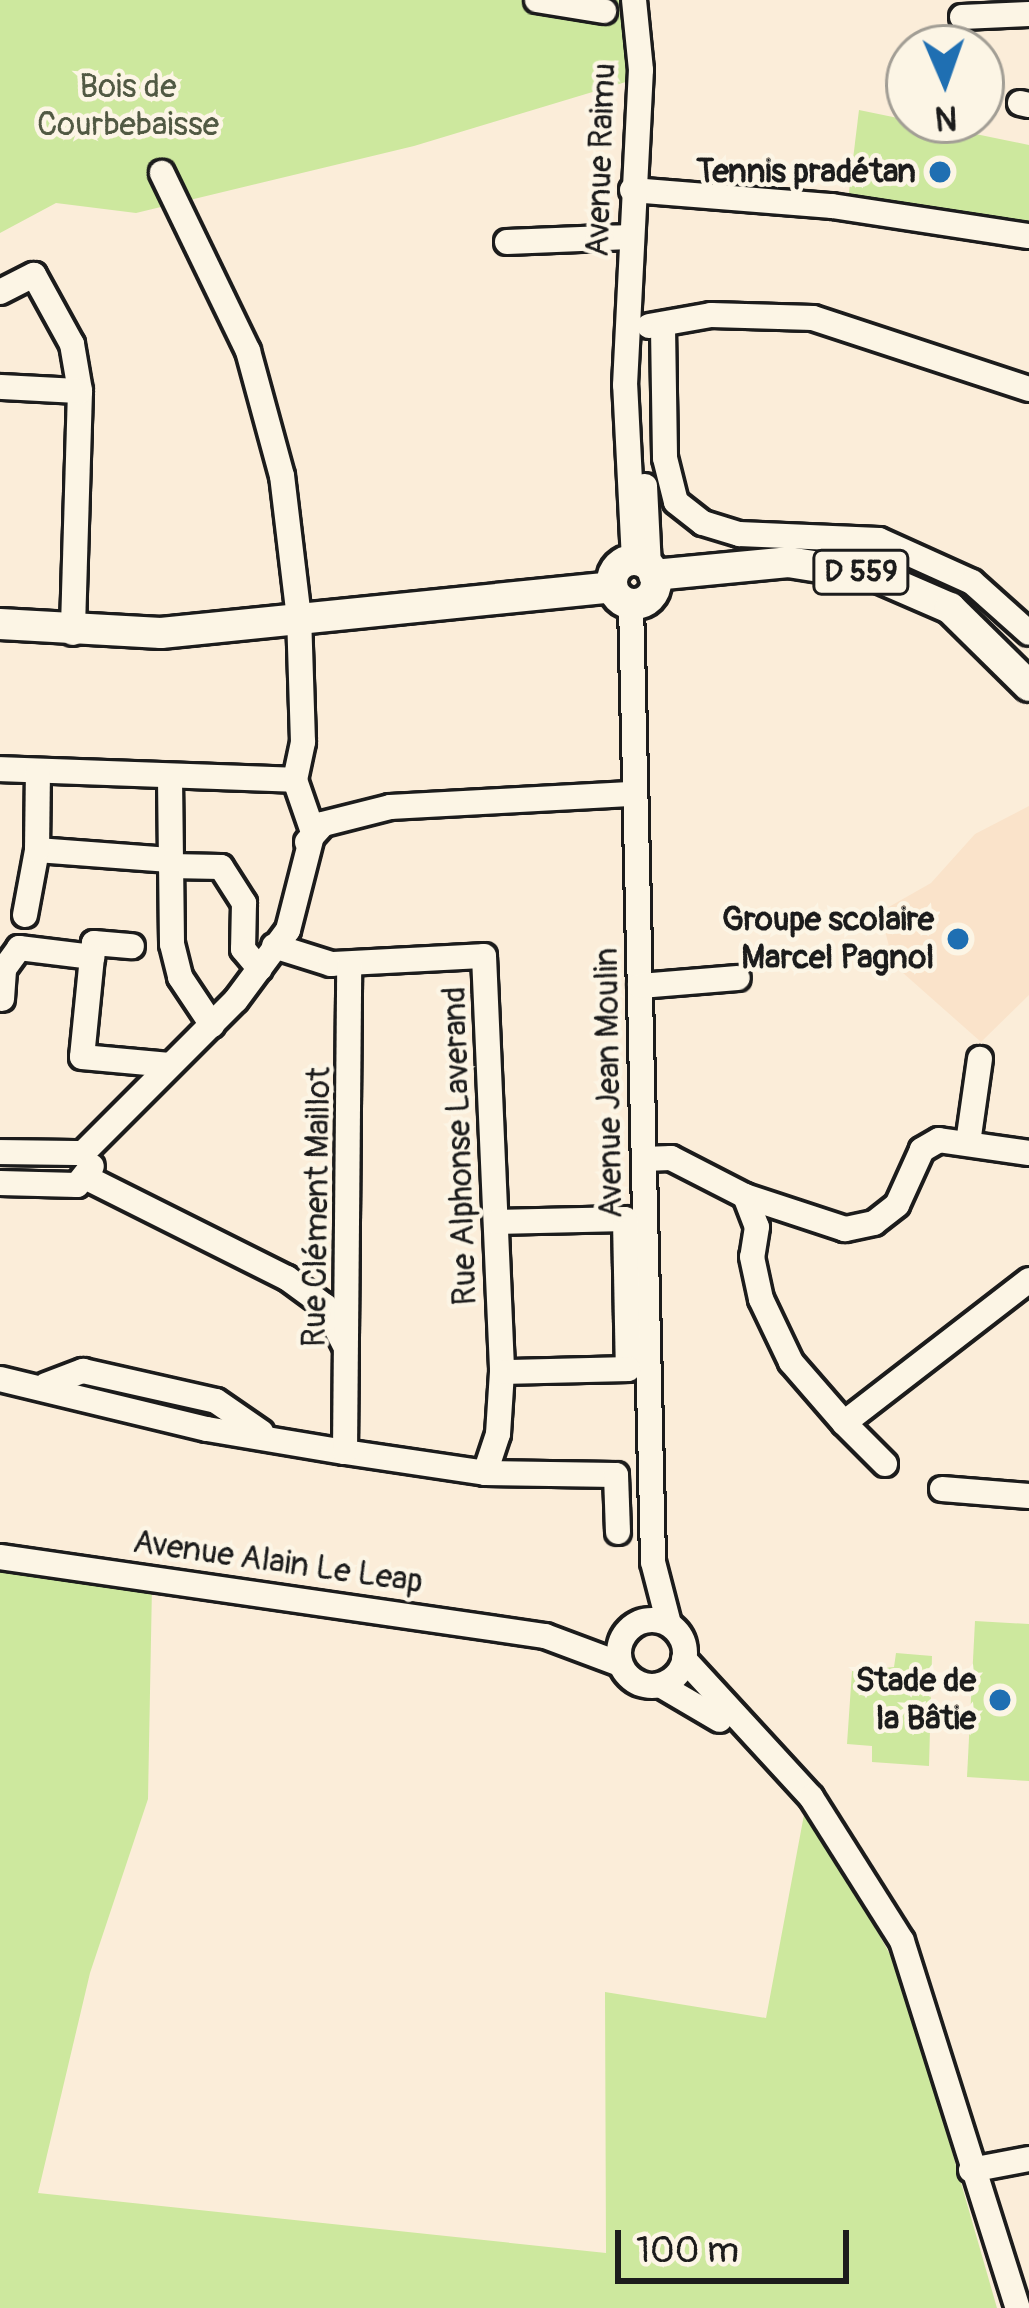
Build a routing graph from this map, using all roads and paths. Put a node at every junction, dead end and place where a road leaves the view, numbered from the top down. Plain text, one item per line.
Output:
1 (537, 0) edge
2 (634, 0) edge
3 (604, 11) dead end
4 (1029, 14) edge
5 (962, 17) dead end
6 (163, 173) dead end
7 (632, 190) junction
8 (1029, 236) edge
9 (630, 237) junction
10 (507, 242) dead end
11 (0, 292) edge
12 (629, 323) junction
13 (663, 328) junction
14 (0, 387) edge
15 (1029, 389) edge
16 (80, 391) junction
17 (646, 567) junction
18 (621, 595) junction
19 (299, 618) junction
20 (0, 624) edge
21 (73, 633) junction
22 (1029, 633) edge
23 (1029, 686) edge
24 (0, 770) edge
25 (38, 773) junction
26 (170, 778) junction
27 (295, 780) junction
28 (630, 794) junction
29 (313, 832) junction
30 (37, 850) junction
31 (170, 863) junction
32 (15, 918) edge
33 (132, 946) dead end
34 (274, 946) junction
35 (19, 949) junction
36 (92, 957) junction
37 (349, 964) junction
38 (260, 969) junction
39 (738, 978) dead end
40 (640, 986) junction
41 (2, 999) edge
42 (212, 1025) junction
43 (980, 1059) dead end
44 (125, 1061) junction
45 (170, 1065) junction
46 (120, 1113) junction
47 (968, 1143) junction
48 (0, 1153) edge
49 (1029, 1154) edge
50 (644, 1159) junction
51 (75, 1167) junction
52 (0, 1183) edge
53 (745, 1196) junction
54 (496, 1222) junction
55 (1029, 1280) edge
56 (346, 1352) junction
57 (502, 1372) junction
58 (0, 1379) edge
59 (844, 1423) junction
60 (345, 1452) junction
61 (885, 1464) dead end
62 (485, 1472) junction
63 (942, 1489) dead end
64 (1024, 1492) edge
65 (618, 1532) dead end
66 (0, 1557) edge
67 (653, 1562) junction
68 (669, 1624) junction
69 (632, 1628) junction
70 (545, 1636) junction
71 (685, 1659) junction
72 (620, 1664) junction
73 (660, 1685) junction
74 (804, 1789) junction
75 (1029, 2159) edge
76 (971, 2170) junction
77 (1017, 2307) edge

1 - 3 street
2 - 7 street, Avenue Raimu
4 - 5 street
6 - 19 street
7 - 8 street
7 - 9 street, Avenue Raimu
9 - 10 street
9 - 12 street, Avenue Raimu
11 - 16 street
12 - 13 street
12 - 17 street, Avenue Raimu
13 - 15 street
13 - 22 street
14 - 16 street
16 - 21 street
17 - 18 main road
17 - 23 main road, D 559
18 - 19 main road
18 - 28 street, Avenue Jean Moulin
19 - 21 main road
19 - 27 street
20 - 21 main road
24 - 25 street
25 - 26 street
25 - 30 street
26 - 27 street
26 - 31 street
27 - 29 street
28 - 29 street
28 - 40 street, Avenue Jean Moulin
29 - 34 street
30 - 31 street
30 - 32 street
31 - 38 street
31 - 42 street
32 - 35 street
33 - 36 street
34 - 37 street, Rue Alphonse Laverand
34 - 38 street
35 - 36 street
35 - 41 street
36 - 44 street
37 - 54 street, Rue Alphonse Laverand
37 - 56 street, Rue Clément Maillot
38 - 42 street
39 - 40 street
40 - 50 street, Avenue Jean Moulin
42 - 45 street
43 - 47 street
44 - 45 street
44 - 46 street
45 - 46 street
46 - 51 street
47 - 49 street
47 - 53 street
48 - 51 street
50 - 53 street
50 - 67 street, Avenue Jean Moulin
51 - 52 street
51 - 56 street
53 - 59 street
54 - 57 street, Rue Alphonse Laverand
54 - 57 street
55 - 59 street
56 - 60 street, Rue Clément Maillot
57 - 62 street, Rue Alphonse Laverand
58 - 60 street
59 - 61 street
60 - 62 street
62 - 65 street
63 - 64 street
66 - 70 street, Avenue Alain Le Leap
67 - 68 street, Avenue Jean Moulin
67 - 69 street, Avenue Jean Moulin
68 - 69 street
68 - 71 street
69 - 70 street, Avenue Alain Le Leap
69 - 72 street
70 - 72 street, Avenue Alain Le Leap
71 - 73 street
71 - 74 street
72 - 73 street
73 - 74 street
74 - 76 street
75 - 76 street
76 - 77 street

